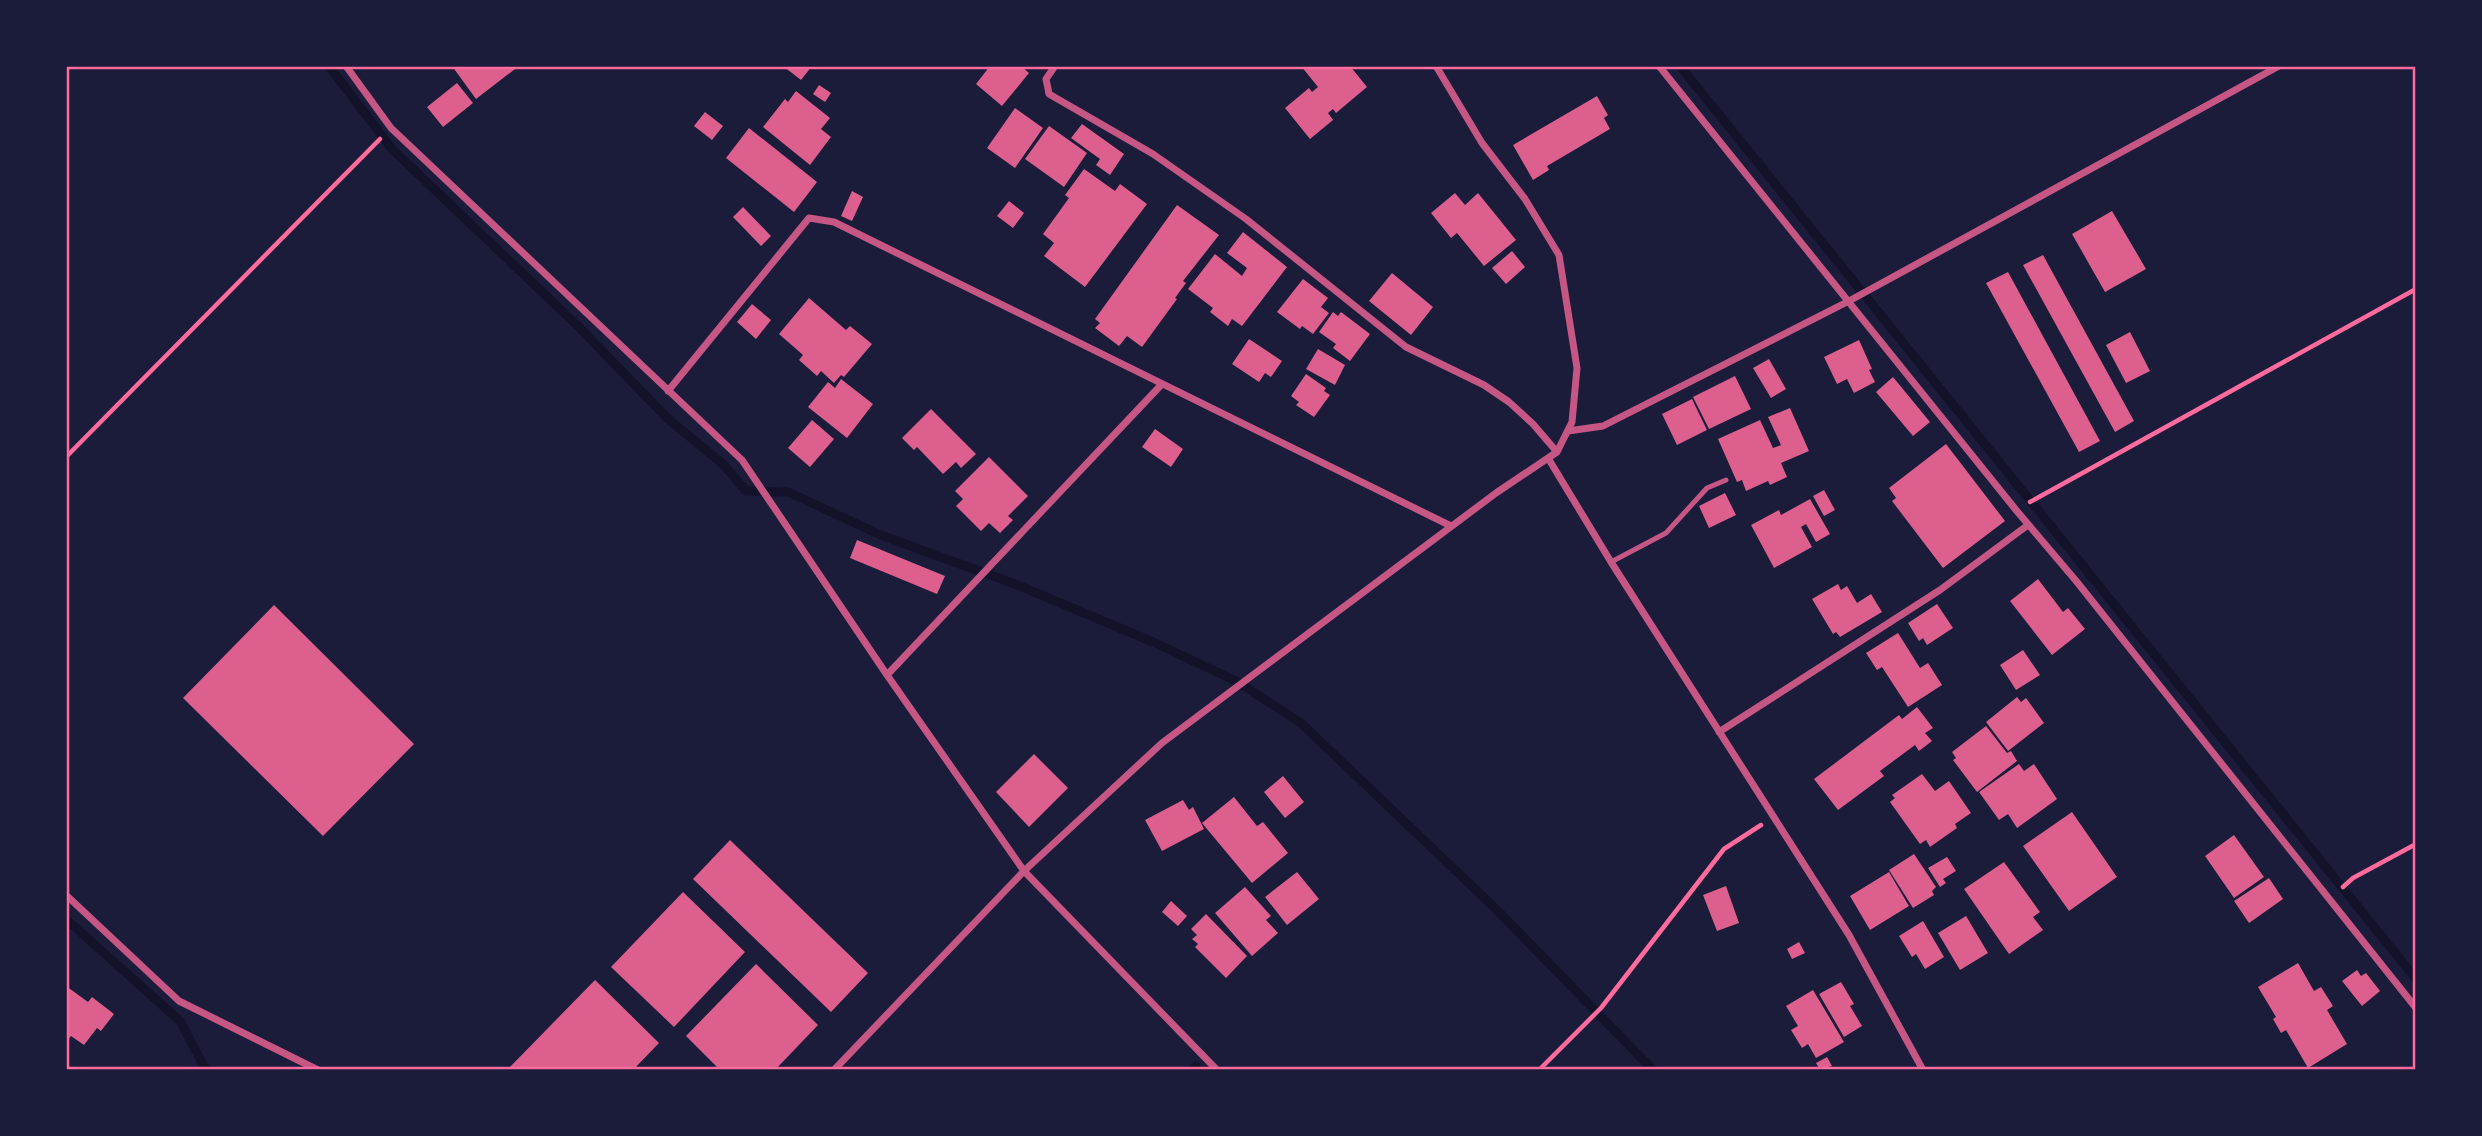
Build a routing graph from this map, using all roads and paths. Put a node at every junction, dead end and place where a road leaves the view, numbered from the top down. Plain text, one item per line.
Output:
1 (346, 66) edge
2 (1055, 66) edge
3 (1436, 66) edge
4 (1659, 66) edge
5 (2279, 66) edge
6 (391, 128) junction
7 (2416, 289) edge
8 (1849, 301) junction
9 (1162, 384) junction
10 (668, 391) junction
11 (1568, 431) junction
12 (1557, 452) junction
13 (66, 457) edge
14 (1548, 458) junction
15 (1726, 480) dead end
16 (2016, 510) junction
17 (2028, 525) junction
18 (1451, 526) junction
19 (1611, 562) junction
20 (887, 675) junction
21 (1719, 732) junction
22 (1774, 817) junction
23 (2416, 844) edge
24 (1024, 871) junction
25 (66, 895) edge
26 (2329, 900) junction
27 (2416, 1009) edge
28 (318, 1069) edge
29 (834, 1069) edge
30 (1217, 1069) edge
31 (1539, 1069) edge
32 (1923, 1069) edge

1 - 6 street
2 - 12 street
3 - 11 street
4 - 8 street
5 - 8 street
6 - 10 street
6 - 13 path
7 - 16 path
8 - 11 street
8 - 16 street
9 - 10 street
9 - 18 street
9 - 20 street
10 - 20 street
11 - 12 street
12 - 14 street
14 - 18 street
14 - 19 street
15 - 19 lane
16 - 17 street
17 - 21 street
17 - 26 street
18 - 24 street
19 - 21 street
20 - 24 street
21 - 22 street
22 - 31 path
22 - 32 street
23 - 26 path
24 - 29 street
24 - 30 street
25 - 28 street
26 - 27 street

